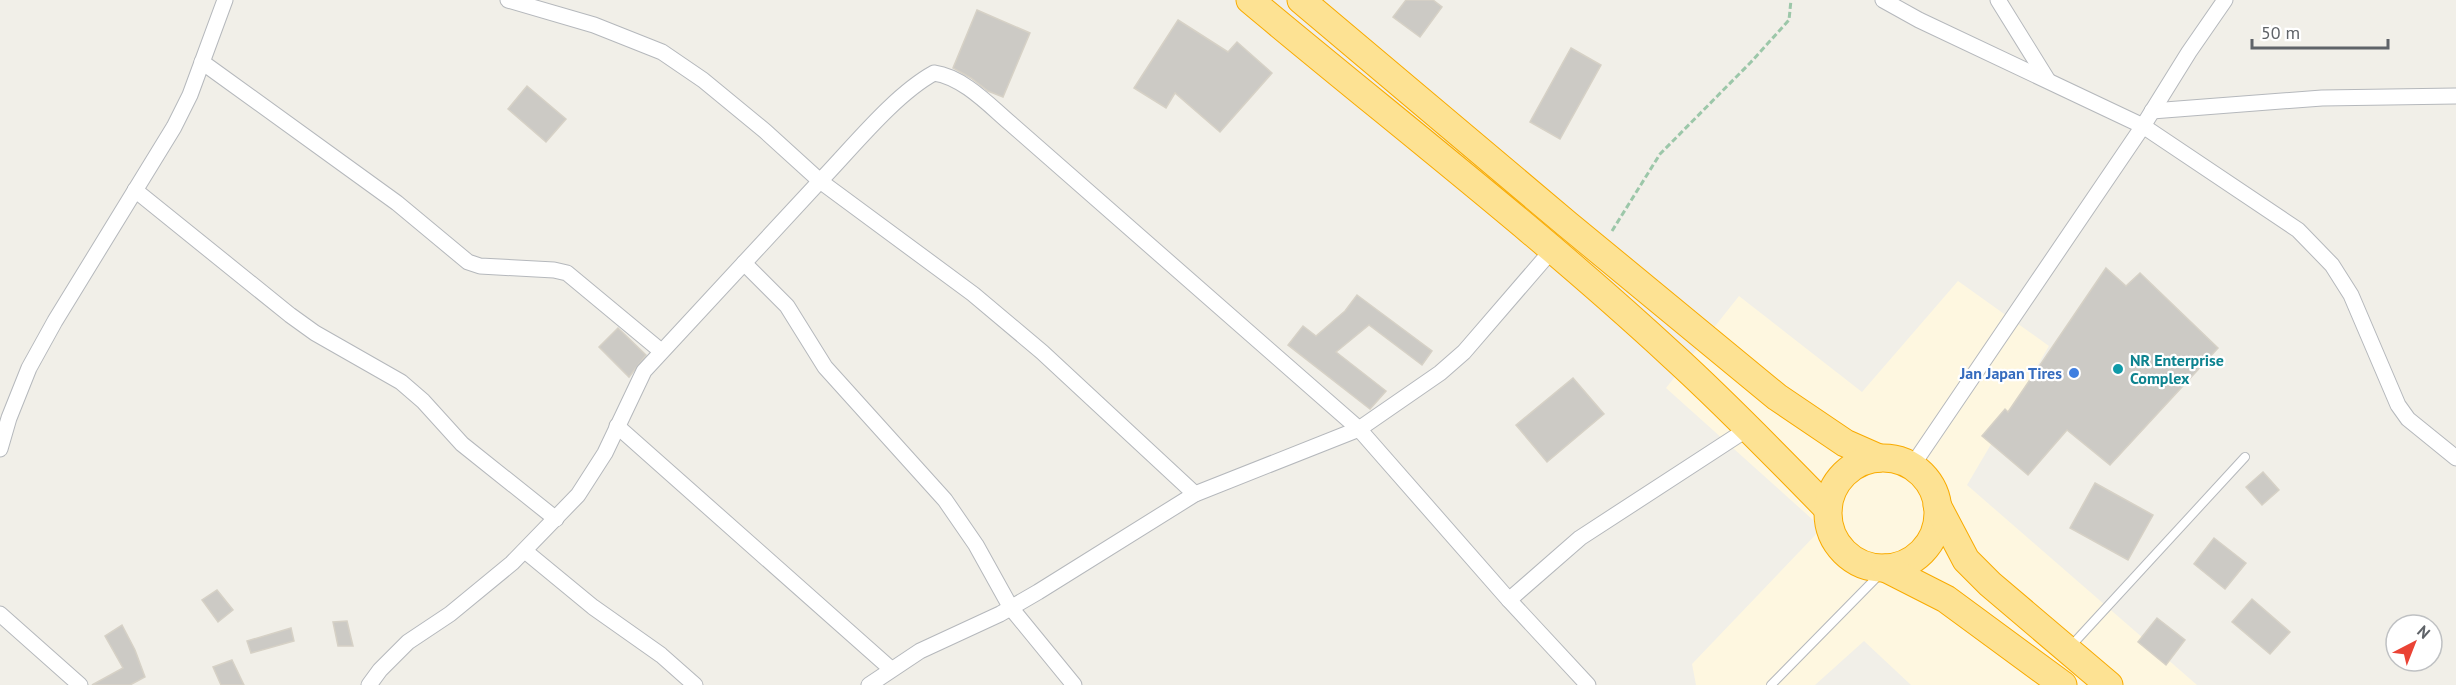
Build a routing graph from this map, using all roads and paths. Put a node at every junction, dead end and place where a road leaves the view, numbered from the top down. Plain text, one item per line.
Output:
1 (225, 0) edge
2 (508, 0) edge
3 (1250, 0) edge
4 (1301, 0) edge
5 (1791, 0) edge
6 (1883, 0) edge
7 (1998, 0) edge
8 (2225, 0) edge
9 (202, 62) junction
10 (2048, 79) junction
11 (2456, 96) edge
12 (2152, 111) junction
13 (2143, 126) junction
14 (820, 181) junction
15 (135, 190) junction
16 (1552, 250) junction
17 (1600, 250) junction
18 (744, 263) junction
19 (661, 351) junction
20 (4, 418) edge
21 (617, 426) junction
22 (1749, 428) junction
23 (1359, 429) junction
24 (0, 449) edge
25 (2245, 457) dead end
26 (1879, 458) junction
27 (2456, 458) edge
28 (1912, 466) junction
29 (1195, 494) junction
30 (1938, 505) junction
31 (1828, 509) junction
32 (556, 519) junction
33 (525, 551) junction
34 (1885, 568) junction
35 (1509, 600) junction
36 (1011, 608) junction
37 (0, 614) edge
38 (2067, 649) junction
39 (891, 669) junction
40 (80, 685) edge
41 (369, 685) edge
42 (695, 685) edge
43 (870, 685) edge
44 (1074, 685) edge
45 (1588, 685) edge
46 (1770, 685) edge
47 (2063, 685) edge
48 (2109, 685) edge

1 - 9 street
2 - 14 street
3 - 16 highway
4 - 17 highway
5 - 17 path
6 - 10 street
7 - 10 street
8 - 12 street
9 - 15 street
9 - 19 street
10 - 13 street
11 - 12 street
12 - 13 street
13 - 27 street
13 - 28 street
14 - 18 street
14 - 23 street
14 - 29 street
15 - 20 street
15 - 32 street
16 - 22 highway
16 - 23 street
17 - 26 highway
18 - 19 street
18 - 36 street
19 - 21 street
20 - 24 street
21 - 32 street
21 - 39 street
22 - 31 highway
22 - 35 street
23 - 29 street
23 - 35 street
25 - 38 lane
26 - 28 highway
26 - 31 highway
28 - 30 highway
29 - 36 street
30 - 34 highway
30 - 38 highway
31 - 34 highway
32 - 33 street
33 - 41 street
33 - 42 street
34 - 46 lane
34 - 47 highway
35 - 45 street
36 - 39 street
36 - 44 street
37 - 40 street
38 - 48 highway
39 - 43 street

